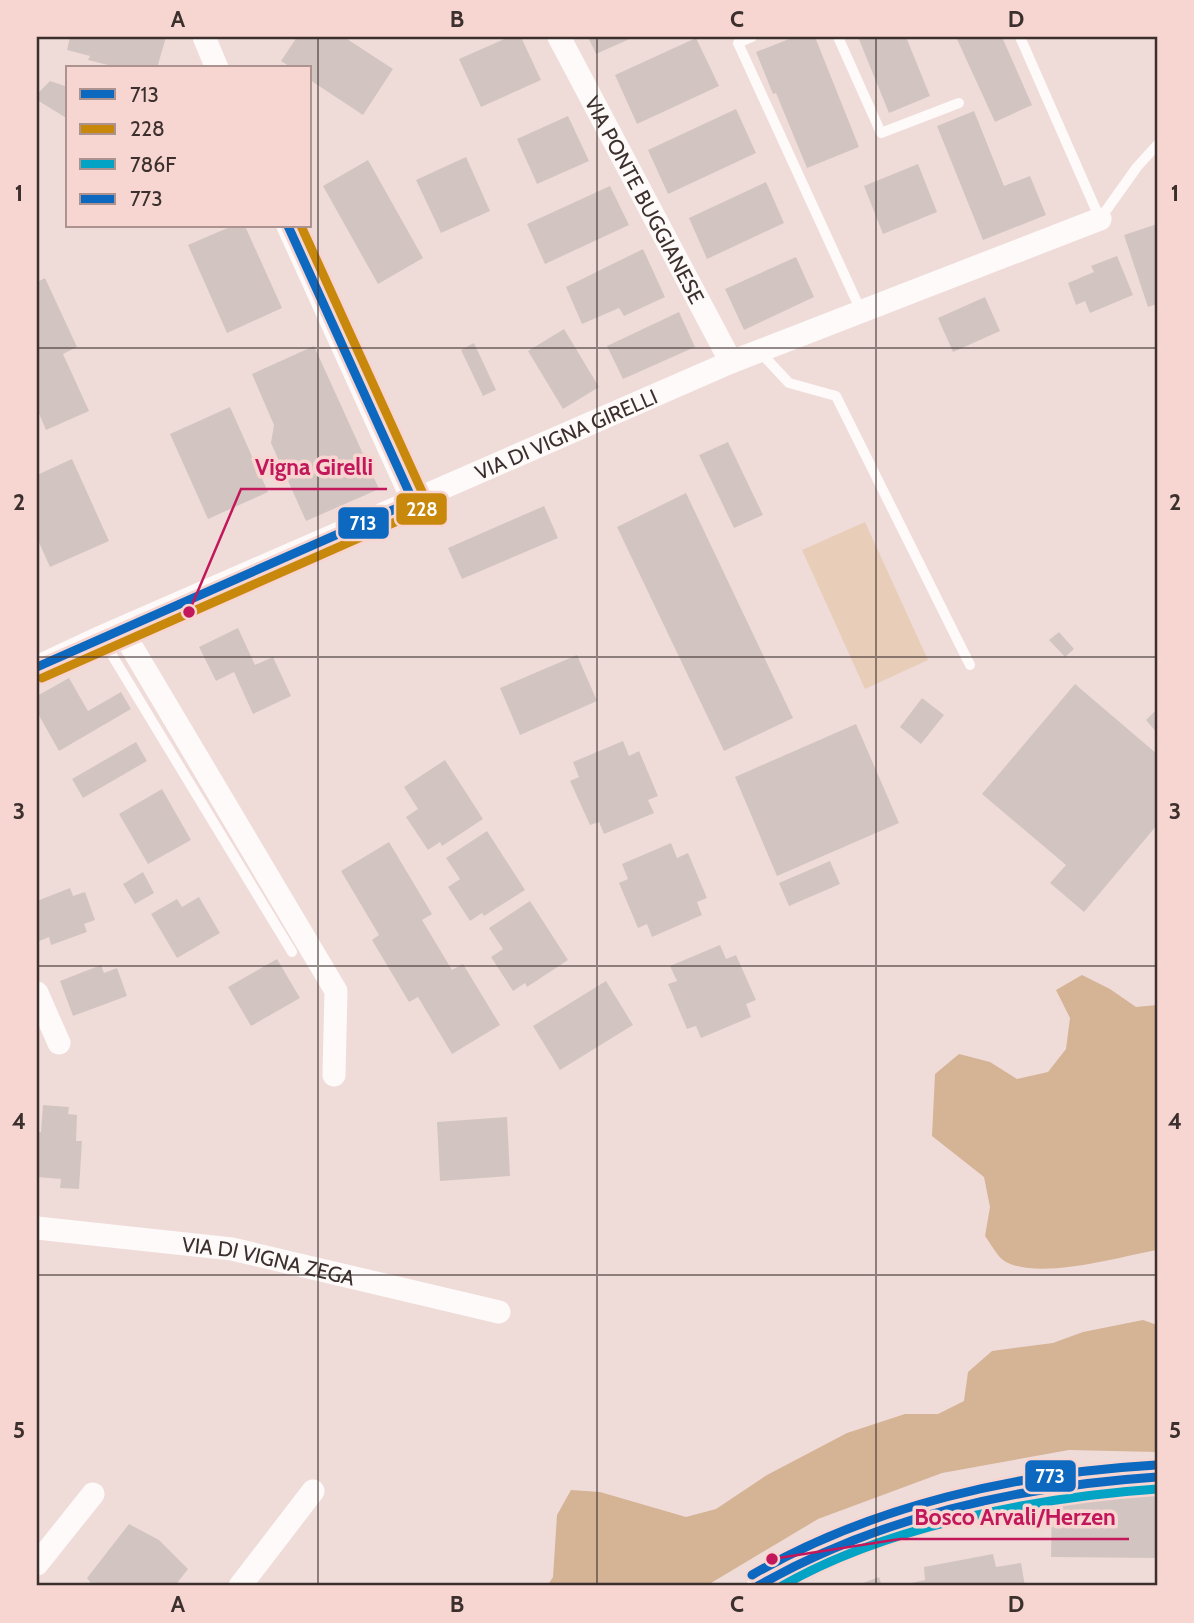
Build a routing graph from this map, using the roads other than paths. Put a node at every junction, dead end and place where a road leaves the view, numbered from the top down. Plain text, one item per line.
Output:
1 (204, 37) edge
2 (559, 37) edge
3 (752, 37) edge
4 (838, 37) edge
5 (1020, 37) edge
6 (216, 66) edge
7 (959, 103) dead end
8 (1157, 145) edge
9 (1100, 219) junction
10 (289, 228) edge
11 (861, 311) junction
12 (759, 351) junction
13 (731, 362) junction
14 (413, 501) junction
15 (111, 633) junction
16 (970, 665) dead end
17 (37, 667) edge
18 (292, 952) dead end
19 (37, 993) edge
20 (59, 1043) dead end
21 (334, 1075) dead end
22 (37, 1228) edge
23 (499, 1312) dead end
24 (1157, 1477) edge
25 (313, 1491) dead end
26 (93, 1494) dead end
27 (37, 1564) edge
28 (240, 1586) edge
29 (758, 1586) edge

1 - 6 street
2 - 13 street, VIA PONTE BUGGIANESE
3 - 11 lane
4 - 7 lane
5 - 9 lane
8 - 9 lane
9 - 11 street, VIA DI VIGNA GIRELLI
10 - 14 street
11 - 12 street, VIA DI VIGNA GIRELLI
12 - 13 street, VIA DI VIGNA GIRELLI
12 - 16 lane
13 - 14 street, VIA DI VIGNA GIRELLI
14 - 15 street, VIA DI VIGNA GIRELLI
15 - 17 street, VIA DI VIGNA GIRELLI
15 - 18 lane
15 - 21 street
19 - 20 street
22 - 23 street, VIA DI VIGNA ZEGA
24 - 29 street
25 - 28 street
26 - 27 street

